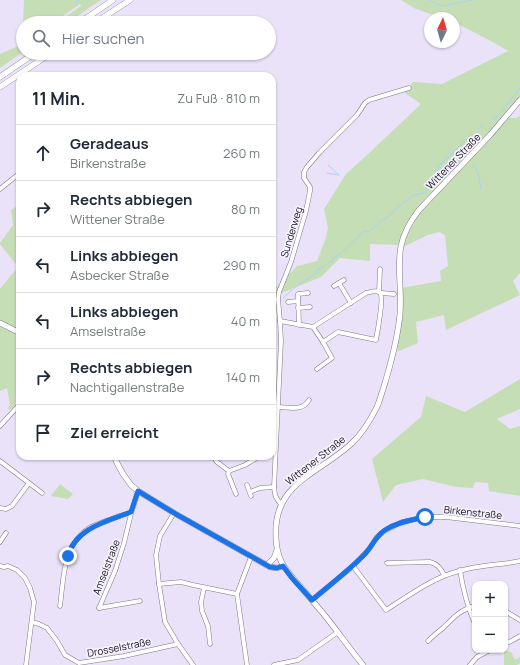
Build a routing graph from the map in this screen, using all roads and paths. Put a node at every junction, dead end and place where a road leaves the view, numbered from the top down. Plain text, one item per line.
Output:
1 (113, 0) edge
2 (130, 0) edge
3 (89, 16) edge
4 (106, 16) edge
5 (24, 60) edge
6 (40, 60) edge
7 (22, 72) edge
8 (0, 76) edge
9 (16, 76) edge
10 (0, 87) edge
11 (409, 88) dead end
12 (520, 100) edge
13 (16, 175) edge
14 (0, 189) edge
15 (380, 269) dead end
16 (344, 280) dead end
17 (338, 283) junction
18 (334, 286) dead end
19 (380, 292) junction
20 (308, 293) dead end
21 (394, 294) dead end
22 (298, 301) junction
23 (288, 302) dead end
24 (351, 303) junction
25 (310, 307) dead end
26 (298, 308) junction
27 (280, 321) junction
28 (0, 323) edge
29 (299, 325) junction
30 (314, 327) junction
31 (16, 331) edge
32 (323, 342) junction
33 (317, 369) dead end
34 (309, 400) dead end
35 (278, 407) junction
36 (16, 409) edge
37 (0, 426) edge
38 (276, 428) edge
39 (116, 460) edge
40 (216, 460) edge
41 (253, 460) edge
42 (274, 460) edge
43 (0, 461) edge
44 (229, 471) junction
45 (29, 483) junction
46 (247, 485) dead end
47 (274, 487) junction
48 (138, 491) junction
49 (42, 493) dead end
50 (236, 494) dead end
51 (281, 504) junction
52 (0, 508) edge
53 (131, 512) junction
54 (174, 513) junction
55 (520, 526) edge
56 (6, 533) dead end
57 (0, 542) edge
58 (277, 550) junction
59 (251, 557) junction
60 (520, 561) edge
61 (387, 563) dead end
62 (267, 564) junction
63 (282, 564) junction
64 (0, 566) edge
65 (353, 566) junction
66 (460, 570) junction
67 (444, 575) junction
68 (159, 584) junction
69 (204, 588) junction
70 (237, 594) junction
71 (312, 600) junction
72 (140, 601) dead end
73 (60, 606) dead end
74 (472, 607) edge
75 (468, 608) junction
76 (508, 613) edge
77 (472, 617) edge
78 (520, 620) edge
79 (32, 622) junction
80 (338, 632) junction
81 (520, 636) edge
82 (428, 640) dead end
83 (508, 642) edge
84 (178, 644) junction
85 (210, 644) dead end
86 (484, 653) edge
87 (26, 665) edge
88 (193, 665) edge
89 (248, 665) edge
90 (274, 665) edge
91 (363, 665) edge
92 (470, 665) edge

1 - 3 highway
2 - 4 highway
5 - 8 highway
6 - 7 highway
9 - 10 highway
11 - 27 street, Sunderweg
12 - 51 main road, Wittener Straße
13 - 14 street
15 - 19 street
16 - 17 street
17 - 18 street
17 - 24 street
19 - 21 street
19 - 24 street
19 - 32 street
20 - 22 street
22 - 23 street
22 - 26 street
24 - 30 street
25 - 26 street
26 - 29 street
27 - 29 street
27 - 35 street, Sunderweg
28 - 31 main road
29 - 30 street
30 - 32 street
32 - 33 street
34 - 35 street
35 - 38 street, Sunderweg
36 - 37 street
39 - 48 main road
40 - 44 street
41 - 44 street
42 - 47 street, Sunderweg
43 - 45 street
44 - 50 street
45 - 49 street
45 - 52 street
46 - 47 street
47 - 51 street, Sunderweg
48 - 53 street, Amselstraße
48 - 54 main road
51 - 58 main road, Wittener Straße
53 - 72 street, Amselstraße
53 - 73 street
54 - 59 main road
54 - 68 street
55 - 65 street, Birkenstraße
56 - 57 street
58 - 62 main road
58 - 63 main road, Wittener Straße
59 - 62 main road
59 - 70 street
60 - 66 street
61 - 67 street
62 - 63 main road
63 - 71 main road, Wittener Straße
64 - 79 street
65 - 67 street
65 - 71 street, Birkenstraße
66 - 67 street
66 - 75 street
68 - 69 street
68 - 84 street
69 - 70 street
69 - 85 street
70 - 89 street
71 - 80 main road, Wittener Straße
74 - 75 street
75 - 77 street
75 - 82 street
76 - 78 street
79 - 84 street, Drosselstraße
79 - 87 street
80 - 90 street
80 - 91 main road, Wittener Straße
81 - 83 street
84 - 88 street
86 - 92 street

